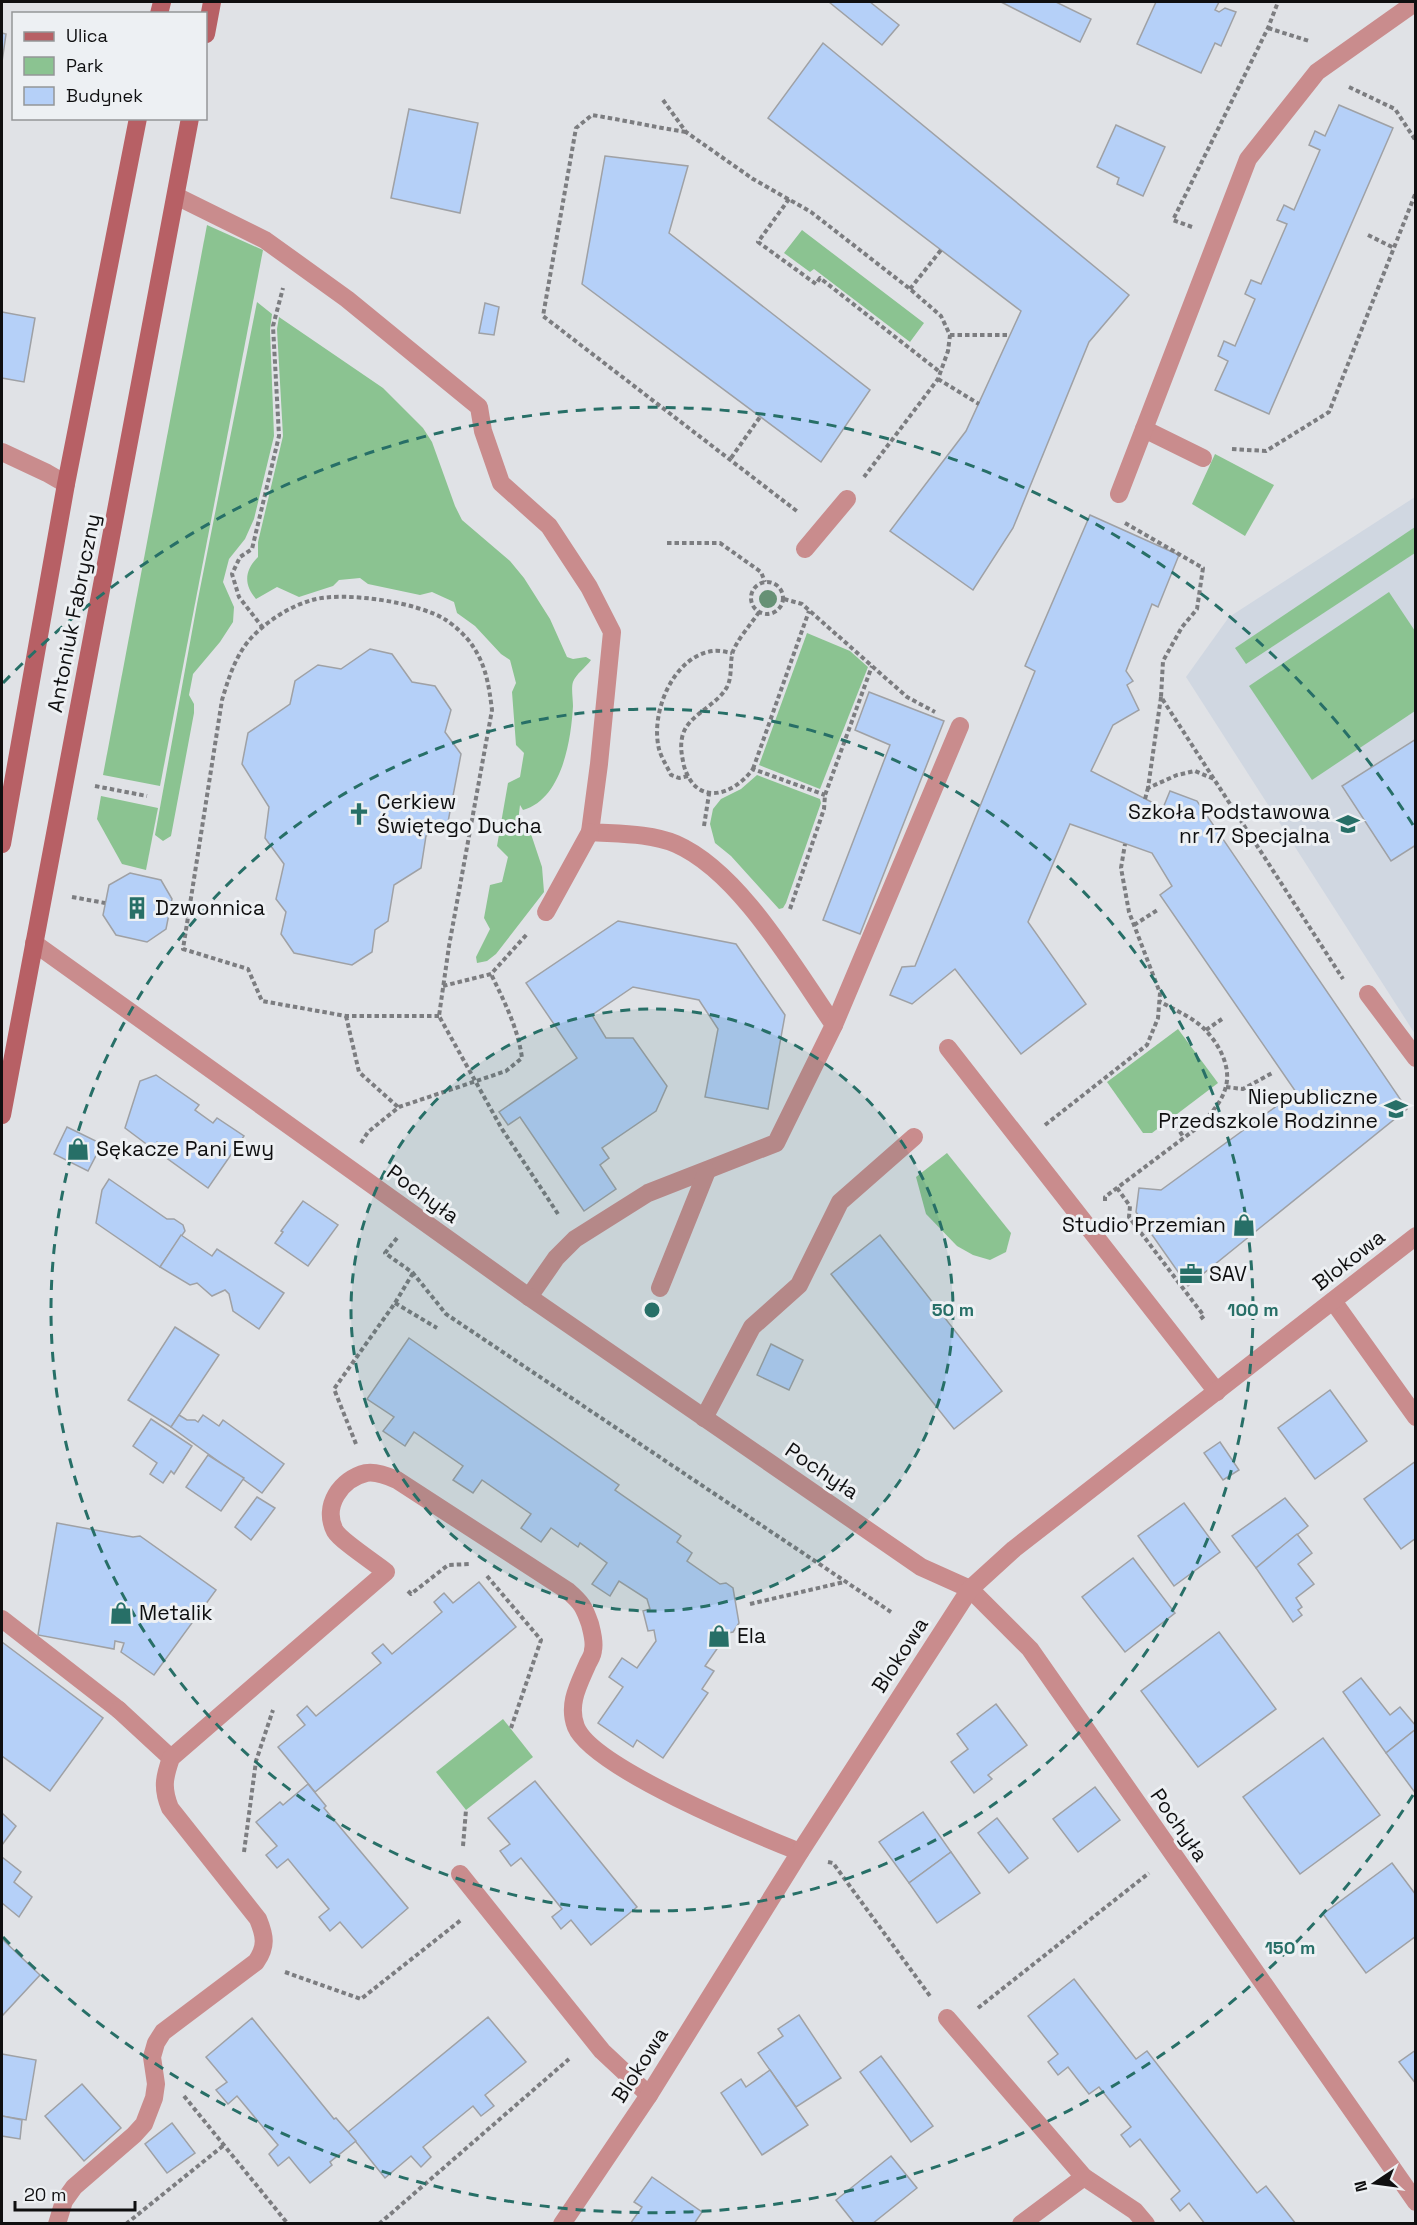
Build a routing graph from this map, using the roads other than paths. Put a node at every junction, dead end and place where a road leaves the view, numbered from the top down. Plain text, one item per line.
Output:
1 (212, 2) edge
2 (1416, 2) edge
3 (207, 29) edge
4 (138, 120) edge
5 (190, 120) edge
6 (176, 196) junction
7 (1144, 429) junction
8 (2, 452) edge
9 (1203, 458) road end
10 (66, 484) junction
11 (1119, 494) dead end
12 (847, 499) road end
13 (805, 549) dead end
14 (960, 726) road end
15 (590, 832) junction
16 (2, 844) edge
17 (546, 912) road end
18 (34, 943) junction
19 (1368, 994) dead end
20 (834, 1025) junction
21 (948, 1048) dead end
22 (1416, 1058) edge
23 (2, 1115) edge
24 (915, 1137) dead end
25 (707, 1171) junction
26 (1416, 1236) edge
27 (660, 1288) dead end
28 (529, 1298) junction
29 (1333, 1301) junction
30 (1217, 1392) junction
31 (1416, 1417) edge
32 (704, 1418) junction
33 (970, 1589) junction
34 (2, 1619) edge
35 (171, 1758) junction
36 (800, 1852) junction
37 (460, 1874) dead end
38 (951, 2023) road end
39 (649, 2095) junction
40 (1084, 2177) junction
41 (1416, 2202) edge
42 (57, 2223) edge
43 (562, 2223) edge
44 (1021, 2223) edge
45 (1146, 2223) edge

1 - 3 main road
2 - 7 street
4 - 10 main road, Antoniuk Fabryczny
5 - 6 main road, Antoniuk Fabryczny
6 - 15 street
6 - 18 main road, Antoniuk Fabryczny
7 - 9 street
7 - 11 street
8 - 10 street
10 - 16 main road, Antoniuk Fabryczny
12 - 13 street
14 - 20 street
15 - 17 street
15 - 20 street
18 - 23 main road, Antoniuk Fabryczny
18 - 28 street, Pochyła
19 - 22 street
20 - 25 street
21 - 30 street
24 - 32 street
25 - 27 street
25 - 28 street
26 - 29 street, Blokowa
28 - 32 street, Pochyła
29 - 30 street, Blokowa
29 - 31 street
30 - 33 street, Blokowa
32 - 33 street, Pochyła
33 - 36 street, Blokowa
33 - 41 street, Pochyła
34 - 35 street
35 - 36 street
35 - 42 street
36 - 39 street, Blokowa
37 - 39 street
38 - 40 street
39 - 43 street, Blokowa
40 - 44 street
40 - 45 street

